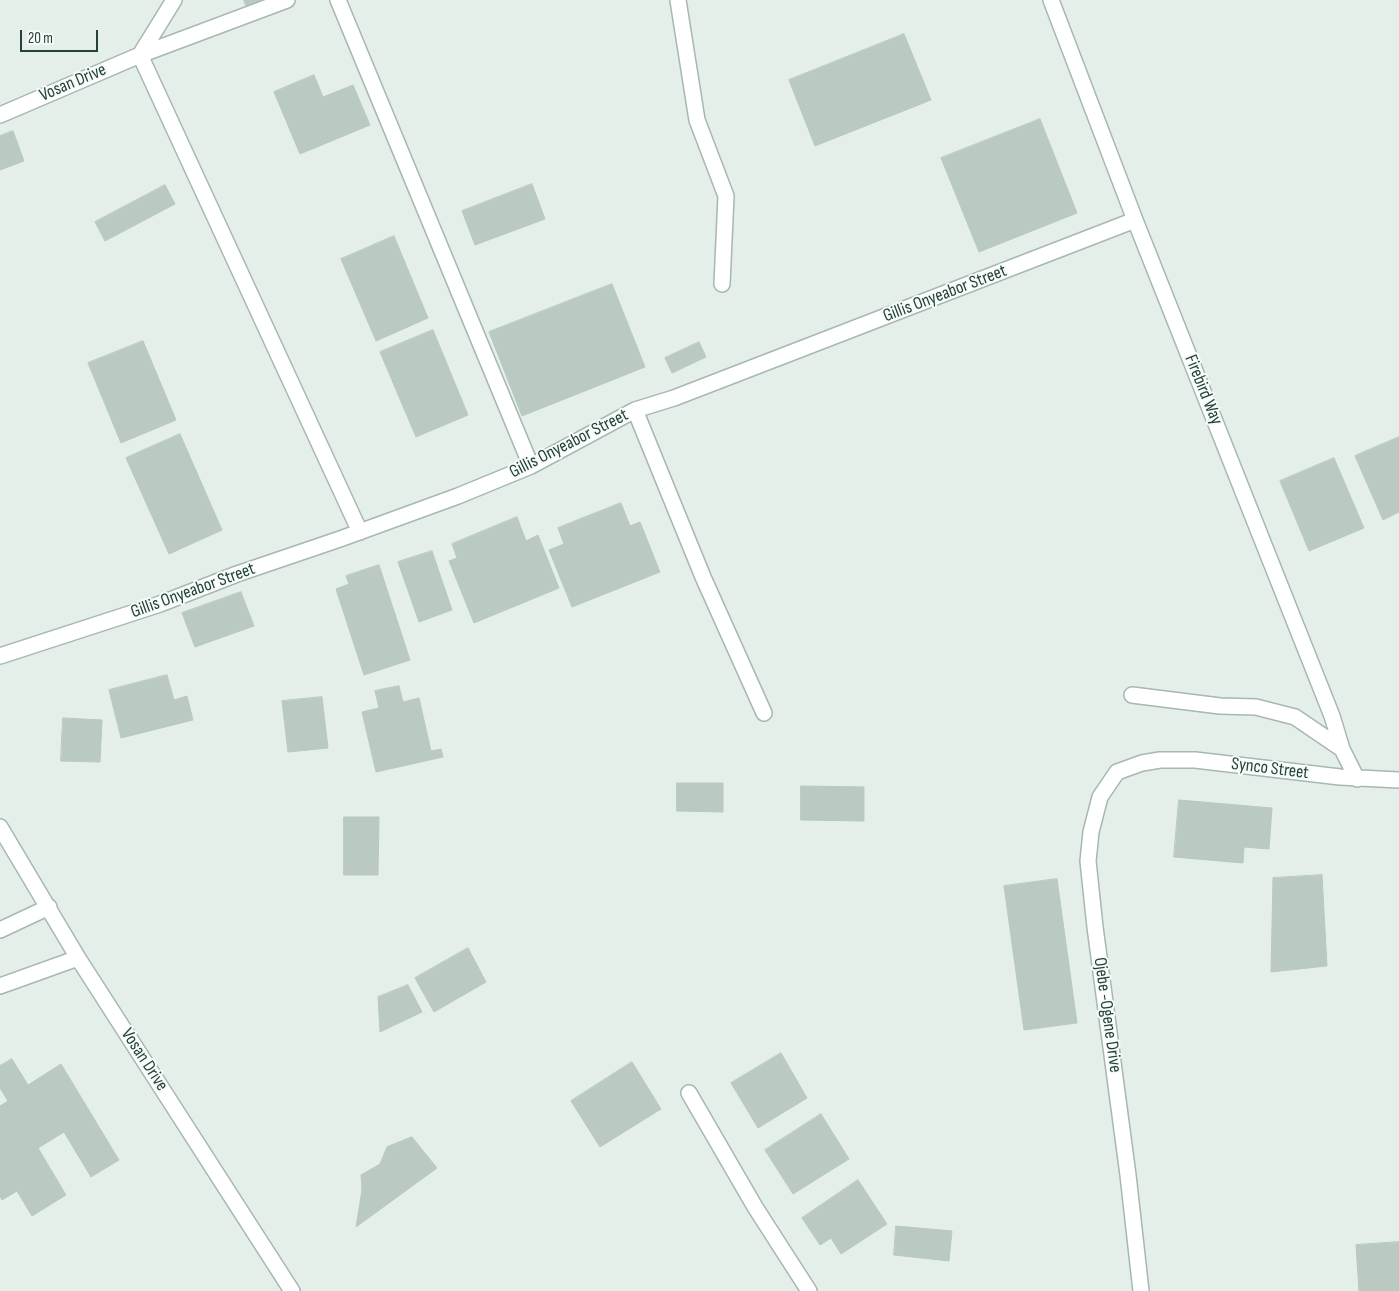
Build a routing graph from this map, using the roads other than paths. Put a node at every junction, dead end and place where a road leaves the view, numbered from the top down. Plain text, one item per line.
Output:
1 (174, 0) edge
2 (287, 0) edge
3 (338, 0) edge
4 (678, 0) edge
5 (1051, 0) edge
6 (140, 54) junction
7 (0, 115) edge
8 (1135, 220) junction
9 (722, 284) dead end
10 (635, 410) junction
11 (531, 466) junction
12 (360, 532) junction
13 (0, 656) edge
14 (1132, 695) dead end
15 (764, 714) dead end
16 (1342, 749) junction
17 (1142, 763) joint
18 (1357, 779) junction
19 (1399, 780) edge
20 (0, 827) edge
21 (48, 907) junction
22 (0, 930) edge
23 (78, 958) junction
24 (0, 986) edge
25 (689, 1094) dead end
26 (292, 1291) edge
27 (810, 1291) edge
28 (1141, 1291) edge

1 - 6 street
2 - 6 street, Vosan Drive
3 - 11 street
4 - 9 street
5 - 8 street, Firebird Way
6 - 7 street, Vosan Drive
6 - 12 street
8 - 10 street, Gillis Onyeabor Street
8 - 16 street, Firebird Way
10 - 11 street, Gillis Onyeabor Street
10 - 15 street
11 - 12 street, Gillis Onyeabor Street
12 - 13 street, Gillis Onyeabor Street
14 - 16 street
16 - 18 street, Firebird Way
17 - 18 street, Synco Street
17 - 28 street, Ojebe -Ogene Drive
18 - 19 street, Synco Street
20 - 21 street, Vosan Drive
21 - 22 street
21 - 23 street, Vosan Drive
23 - 24 street
23 - 26 street, Vosan Drive
25 - 27 street

